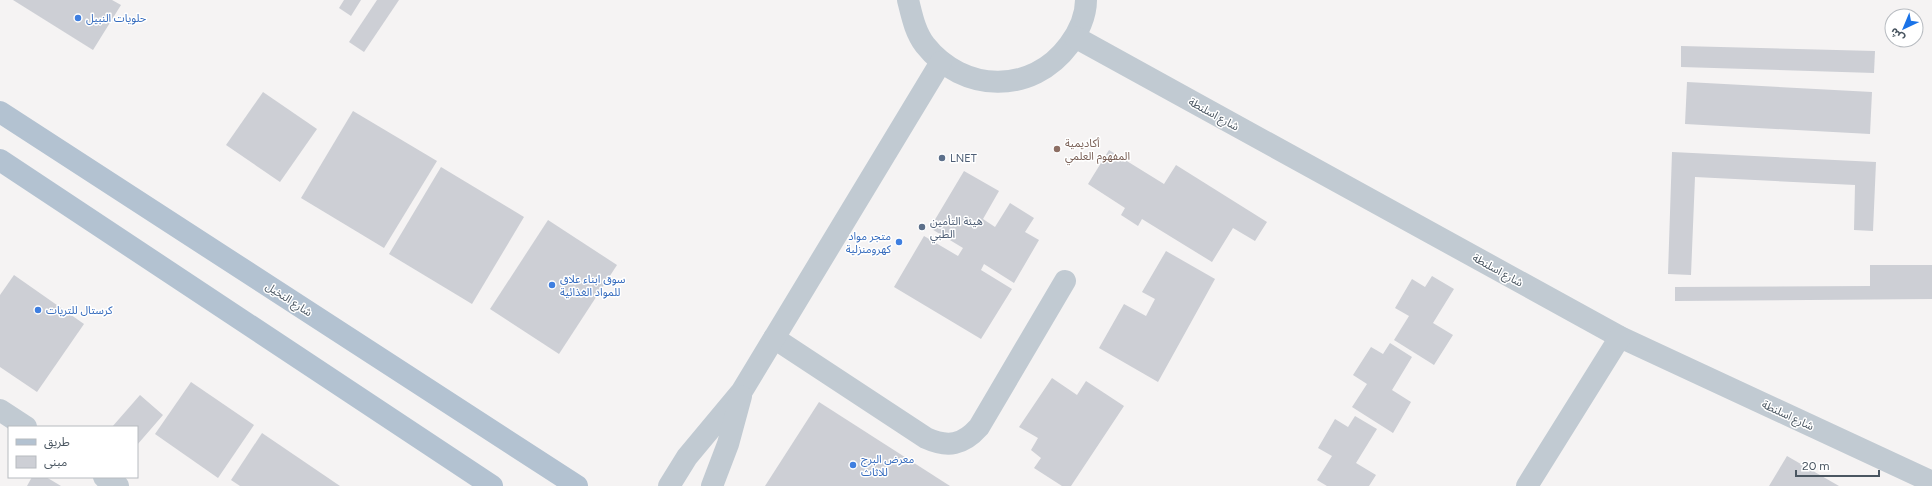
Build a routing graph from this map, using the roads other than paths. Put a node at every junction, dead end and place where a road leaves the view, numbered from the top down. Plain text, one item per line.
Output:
1 (908, 0) edge
2 (1086, 0) edge
3 (1075, 37) junction
4 (941, 62) junction
5 (0, 112) edge
6 (0, 160) edge
7 (1065, 281) dead end
8 (1620, 337) junction
9 (774, 338) junction
10 (742, 391) junction
11 (1, 414) edge
12 (24, 426) edge
13 (106, 478) edge
14 (1932, 482) edge
15 (118, 486) edge
16 (492, 486) edge
17 (577, 486) edge
18 (669, 486) edge
19 (712, 486) edge
20 (1527, 486) edge

1 - 4 street
2 - 3 street
3 - 4 street
3 - 8 street, شارع اسلنطة
4 - 9 street
5 - 17 main road, شارع النخيل
6 - 16 main road
7 - 9 street
8 - 14 street, شارع اسلنطة
8 - 20 street
9 - 10 street
10 - 18 street
10 - 19 street
11 - 12 street
13 - 15 street

